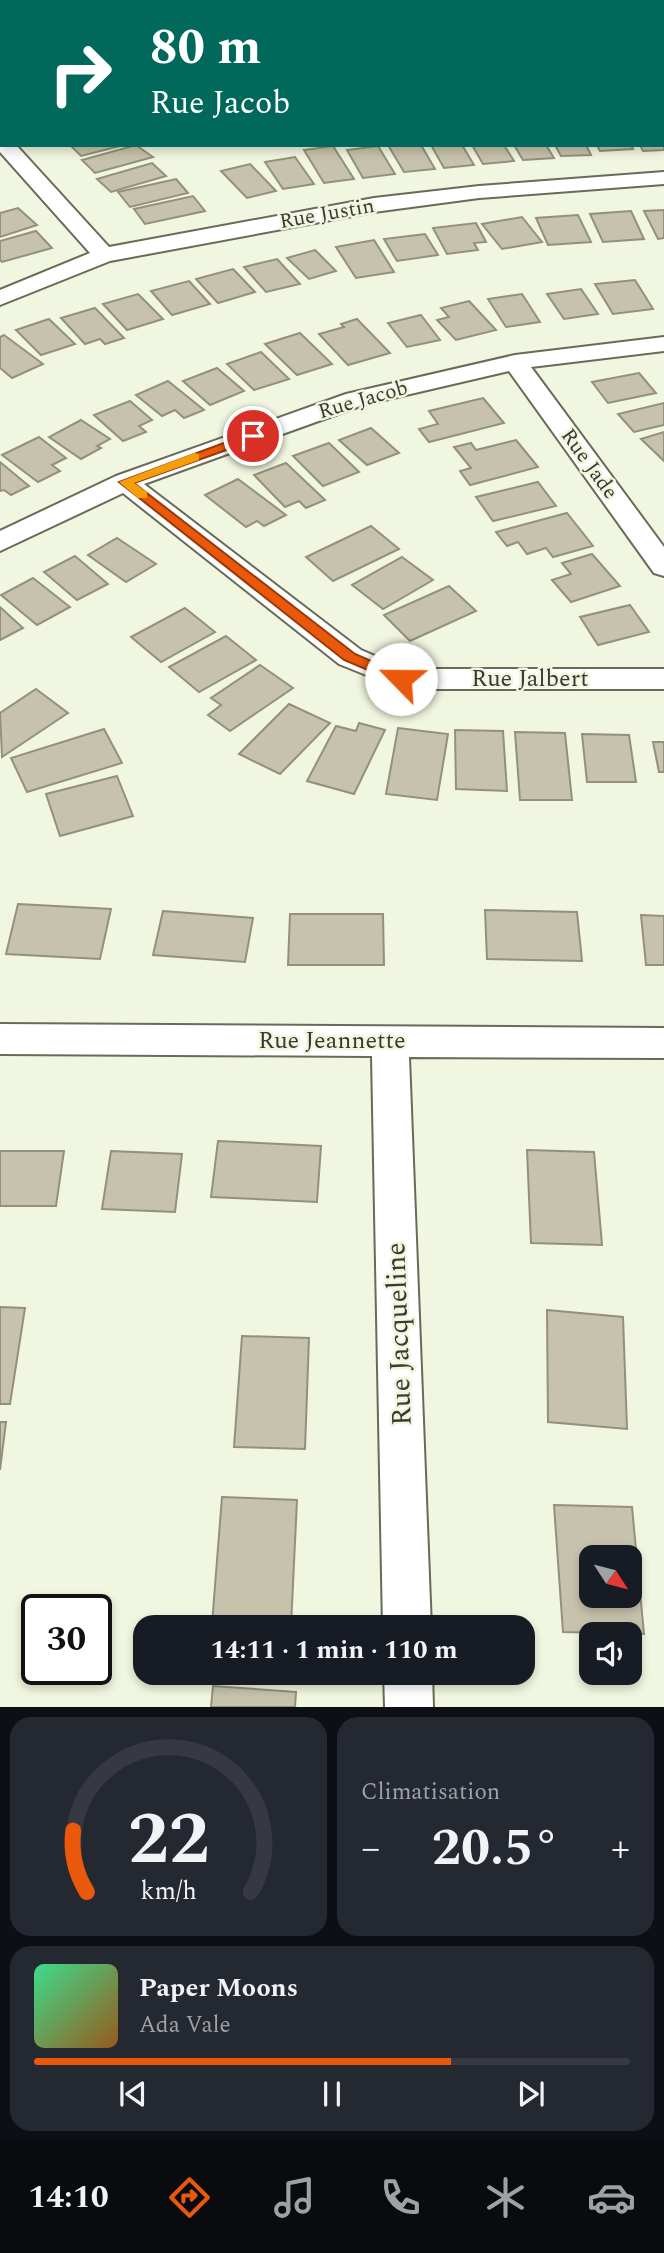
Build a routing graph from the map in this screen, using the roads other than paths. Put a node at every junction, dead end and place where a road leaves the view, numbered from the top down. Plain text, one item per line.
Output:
1 (7, 147) edge
2 (664, 178) edge
3 (104, 255) junction
4 (0, 298) edge
5 (664, 344) edge
6 (515, 362) junction
7 (125, 482) junction
8 (0, 542) edge
9 (664, 567) edge
10 (664, 679) edge
11 (0, 1039) edge
12 (390, 1041) junction
13 (664, 1043) edge
14 (407, 1615) edge
15 (409, 1685) edge
16 (410, 1707) edge

1 - 3 street
2 - 3 street, Rue Justin
3 - 4 street, Rue Justin
5 - 6 street, Rue Jacob
6 - 7 street, Rue Jacob
6 - 9 street, Rue Jade
7 - 8 street, Rue Jacob
7 - 10 street, Rue Jalbert
11 - 12 street, Rue Jeannette
12 - 13 street, Rue Jeannette
12 - 14 street, Rue Jacqueline
15 - 16 street

